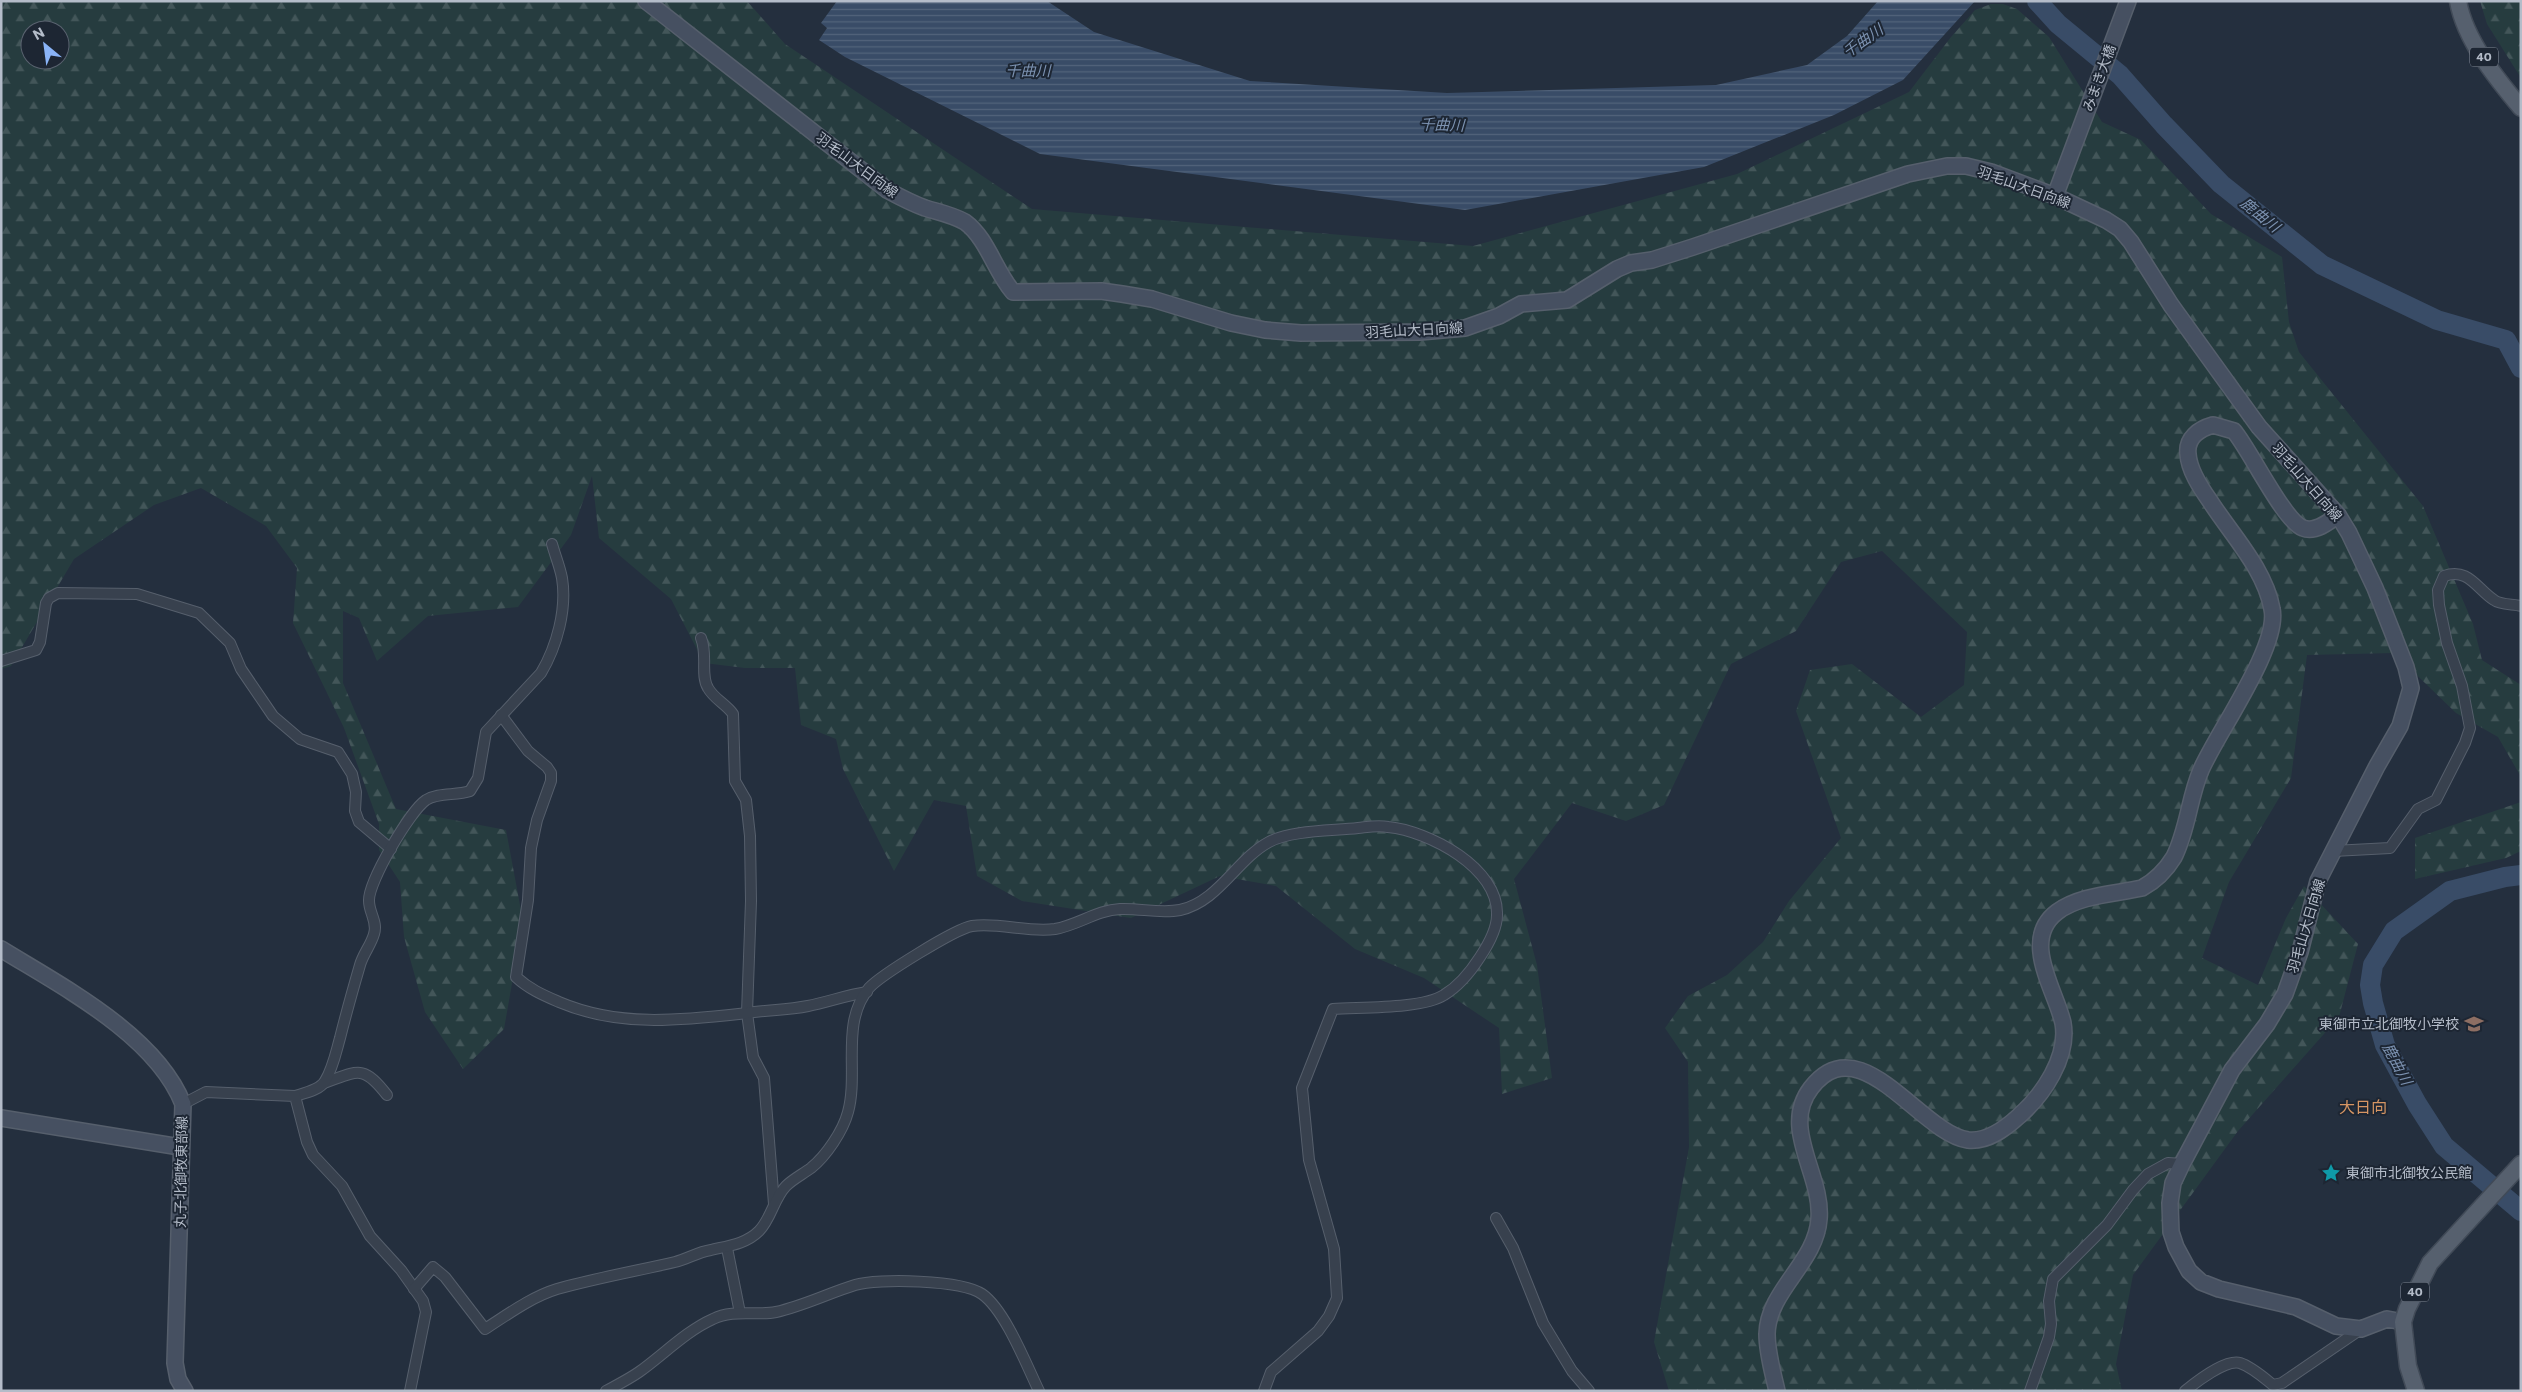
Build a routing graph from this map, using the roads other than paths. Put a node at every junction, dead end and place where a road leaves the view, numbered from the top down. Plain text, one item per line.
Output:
1 (646, 1) edge
2 (2128, 1) edge
3 (2458, 1) edge
4 (2521, 108) edge
5 (2055, 196) junction
6 (2338, 515) junction
7 (552, 544) dead end
8 (2521, 606) edge
9 (701, 638) dead end
10 (1, 661) edge
11 (501, 715) junction
12 (391, 848) junction
13 (2333, 851) junction
14 (1, 949) edge
15 (867, 992) junction
16 (748, 1012) junction
17 (324, 1083) junction
18 (387, 1094) dead end
19 (295, 1096) junction
20 (182, 1104) junction
21 (1, 1118) edge
22 (180, 1148) junction
23 (2182, 1164) junction
24 (2521, 1164) edge
25 (774, 1204) junction
26 (1496, 1218) dead end
27 (727, 1248) junction
28 (414, 1289) junction
29 (740, 1313) junction
30 (2403, 1322) junction
31 (2361, 1329) junction
32 (185, 1391) edge
33 (410, 1391) edge
34 (606, 1391) edge
35 (1039, 1391) edge
36 (1264, 1391) edge
37 (1589, 1391) edge
38 (1778, 1391) edge
39 (2030, 1391) edge
40 (2185, 1391) edge
41 (2416, 1391) edge

1 - 5 main road, 羽毛山大日向線
2 - 5 main road, みまき大橋
3 - 4 main road, 40
5 - 6 main road, 羽毛山大日向線
6 - 13 main road, 羽毛山大日向線
6 - 38 main road
7 - 11 street
8 - 13 street
9 - 16 street
10 - 12 street
11 - 12 street
11 - 16 street
12 - 17 street
13 - 23 main road, 羽毛山大日向線
14 - 20 main road, 丸子北御牧東部線
15 - 16 street
15 - 25 street
15 - 36 street
16 - 25 street
17 - 18 street
17 - 19 street
19 - 20 street
19 - 28 street
20 - 22 main road, 丸子北御牧東部線
21 - 22 main road
22 - 32 main road, 丸子北御牧東部線
23 - 31 main road, 羽毛山大日向線
23 - 39 street
24 - 30 main road, 40
25 - 27 street
26 - 37 street
27 - 28 street
27 - 29 street
28 - 33 street
29 - 34 street
29 - 35 street
30 - 31 main road, 羽毛山大日向線
30 - 41 main road, 40
31 - 40 street

